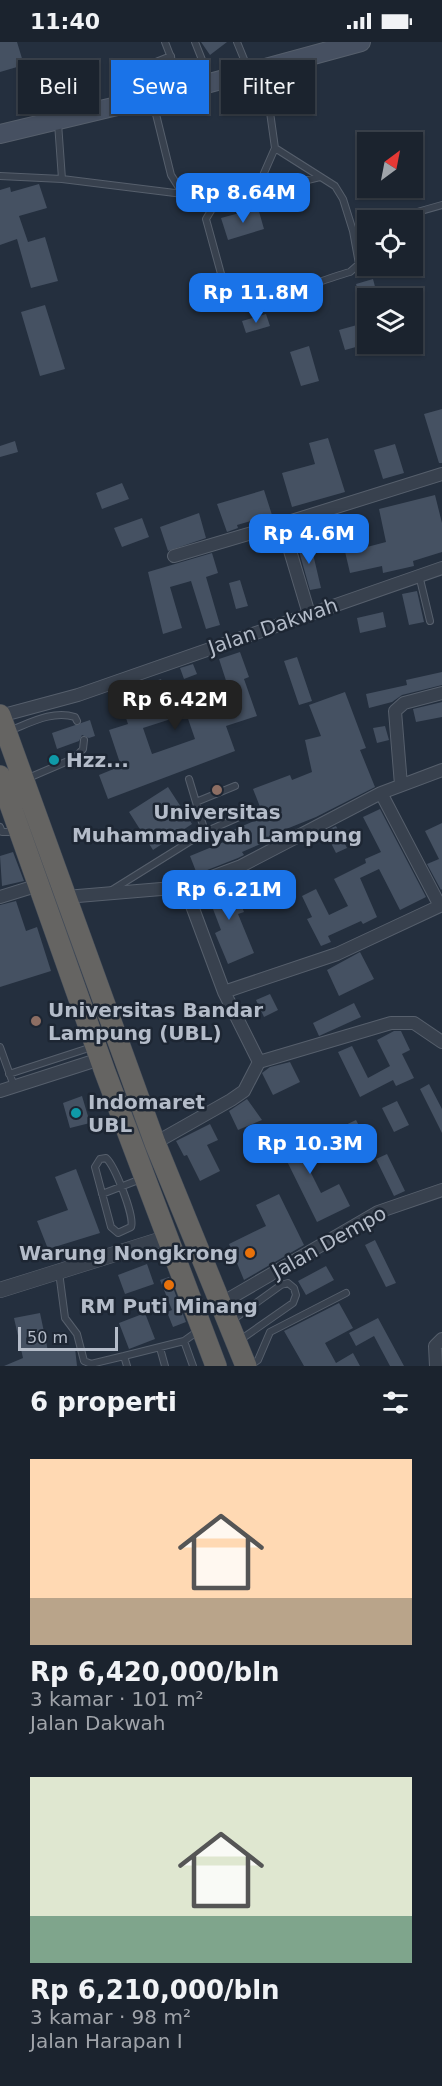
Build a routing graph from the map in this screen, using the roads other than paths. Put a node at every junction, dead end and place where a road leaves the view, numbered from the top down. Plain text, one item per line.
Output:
1 (165, 42) edge
2 (195, 42) edge
3 (237, 42) edge
4 (361, 42) edge
5 (171, 56) junction
6 (162, 60) edge
7 (173, 60) edge
8 (250, 60) edge
9 (294, 60) edge
10 (221, 80) edge
11 (211, 83) joint
12 (111, 108) edge
13 (156, 114) edge
14 (267, 114) edge
15 (58, 122) junction
16 (0, 134) edge
17 (275, 148) junction
18 (0, 176) edge
19 (320, 177) junction
20 (62, 179) junction
21 (254, 193) junction
22 (183, 194) junction
23 (442, 205) edge
24 (212, 209) junction
25 (423, 210) edge
26 (357, 230) edge
27 (353, 231) junction
28 (442, 474) edge
29 (282, 524) junction
30 (174, 556) dead end
31 (442, 568) edge
32 (419, 574) junction
33 (309, 614) junction
34 (430, 621) dead end
35 (442, 693) edge
36 (2, 721) edge
37 (77, 721) dead end
38 (84, 740) dead end
39 (442, 770) edge
40 (0, 777) edge
41 (189, 779) dead end
42 (23, 781) junction
43 (235, 786) dead end
44 (400, 786) junction
45 (381, 793) junction
46 (196, 802) junction
47 (239, 817) dead end
48 (10, 829) edge
49 (205, 832) junction
50 (39, 885) junction
51 (185, 887) junction
52 (104, 896) junction
53 (0, 897) edge
54 (66, 897) junction
55 (441, 906) edge
56 (224, 992) junction
57 (442, 1042) edge
58 (0, 1047) edge
59 (98, 1053) junction
60 (259, 1062) junction
61 (9, 1074) junction
62 (14, 1087) junction
63 (0, 1091) edge
64 (155, 1143) junction
65 (144, 1178) junction
66 (122, 1188) junction
67 (442, 1190) edge
68 (102, 1194) junction
69 (166, 1238) junction
70 (59, 1272) junction
71 (0, 1290) edge
72 (346, 1293) dead end
73 (228, 1323) junction
74 (193, 1335) junction
75 (442, 1339) edge
76 (160, 1348) junction
77 (124, 1356) junction
78 (127, 1366) edge
79 (165, 1366) edge
80 (193, 1366) edge
81 (216, 1366) edge
82 (248, 1366) edge
83 (436, 1366) edge

1 - 5 lane
2 - 11 lane
3 - 8 lane
4 - 9 main road
5 - 6 lane
5 - 7 lane
10 - 11 main road
12 - 15 main road
13 - 22 lane
14 - 17 lane
15 - 16 main road
15 - 20 lane
17 - 19 lane
17 - 21 lane
18 - 20 lane
19 - 21 lane
19 - 27 lane
20 - 22 lane
21 - 24 lane
22 - 24 lane
23 - 25 lane
24 - 27 lane
26 - 27 lane
28 - 29 street
29 - 30 street
29 - 33 street
31 - 32 street, Jalan Dakwah
32 - 33 street, Jalan Dakwah
32 - 34 lane
33 - 36 street, Jalan Dakwah
35 - 44 street
36 - 37 lane
36 - 42 highway
38 - 42 lane
39 - 44 street
40 - 48 highway
41 - 46 lane
42 - 54 highway
43 - 46 lane
44 - 45 street
45 - 51 street
45 - 55 street
46 - 49 lane
47 - 49 lane
48 - 50 highway
49 - 52 lane
50 - 53 street
50 - 59 highway
51 - 52 street
51 - 56 street
52 - 54 street
54 - 64 highway
55 - 56 street
56 - 60 street
57 - 60 street
58 - 61 lane
59 - 61 lane
59 - 62 street
59 - 65 highway
60 - 64 street
61 - 62 lane
62 - 63 street
64 - 73 highway
65 - 66 lane
65 - 69 highway
66 - 68 lane
66 - 68 lane
66 - 68 lane
67 - 73 street, Jalan Dempo
69 - 70 street
69 - 74 highway
70 - 71 street
70 - 77 lane
72 - 82 lane
73 - 73 lane
73 - 82 highway
74 - 76 lane
74 - 80 lane
74 - 81 highway
75 - 83 street
76 - 77 lane
76 - 79 lane
77 - 78 lane

